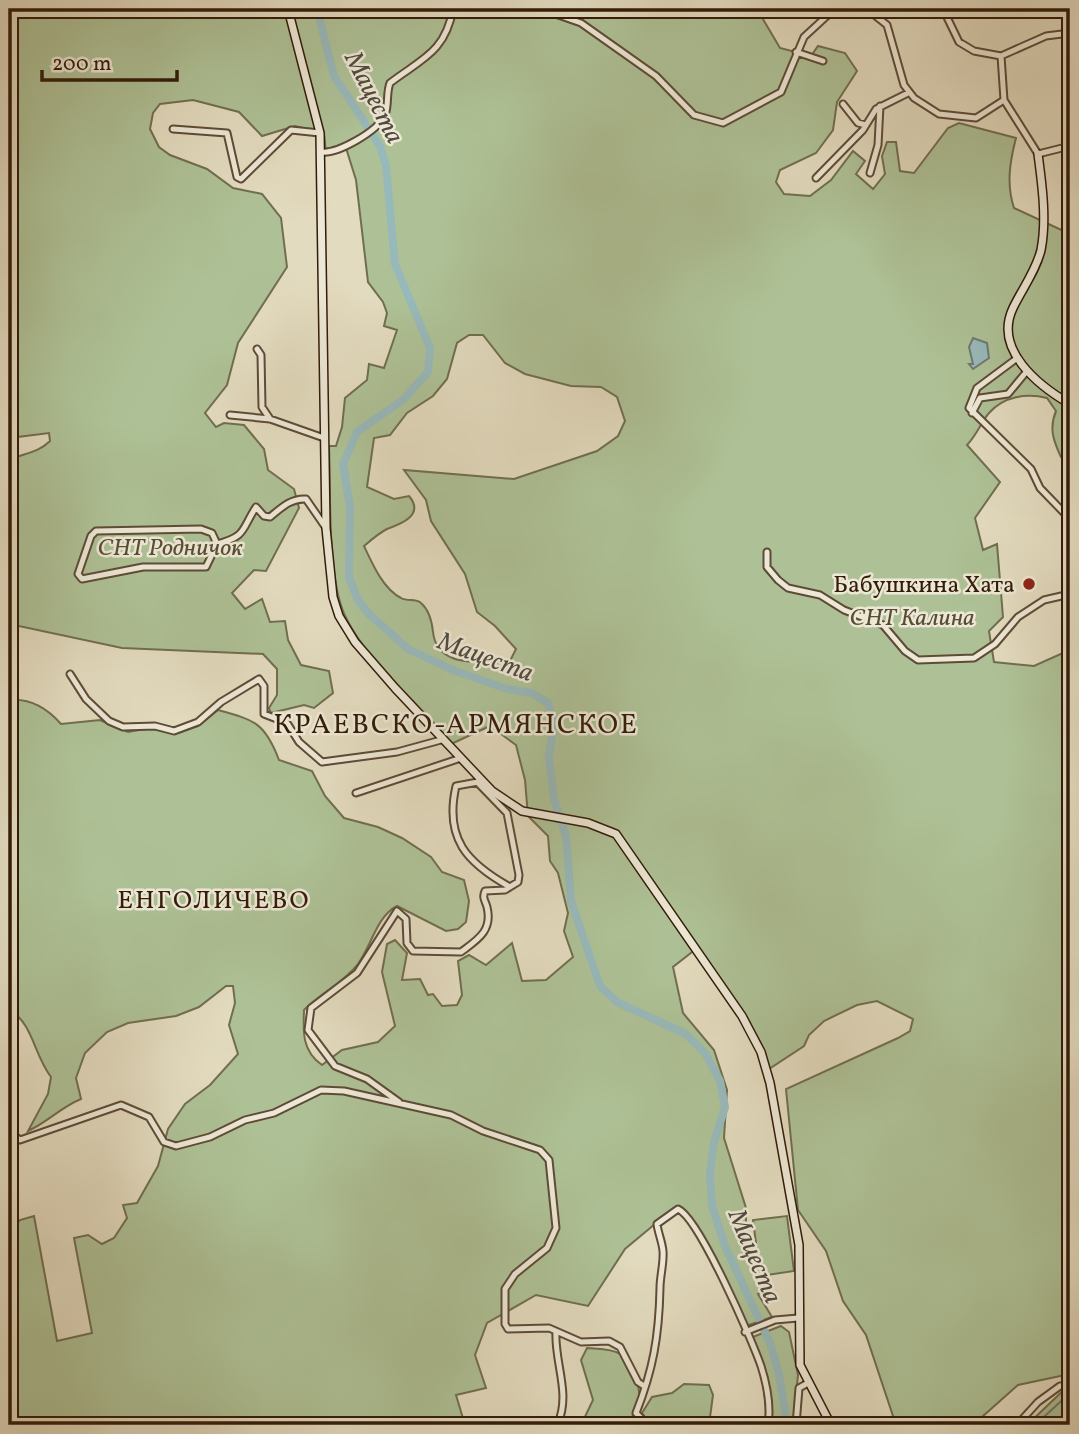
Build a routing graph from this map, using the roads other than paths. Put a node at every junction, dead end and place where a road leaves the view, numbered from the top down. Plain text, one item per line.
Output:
1 (288, 9) edge
2 (453, 9) edge
3 (541, 9) edge
4 (843, 9) edge
5 (867, 9) edge
6 (943, 9) edge
7 (1070, 33) edge
8 (796, 52) junction
9 (1001, 56) junction
10 (823, 61) dead end
11 (908, 93) junction
12 (1004, 100) junction
13 (843, 104) dead end
14 (880, 106) junction
15 (858, 123) junction
16 (866, 125) junction
17 (851, 126) dead end
18 (173, 129) dead end
19 (320, 133) junction
20 (1070, 146) edge
21 (321, 152) junction
22 (1038, 154) junction
23 (870, 173) dead end
24 (816, 178) dead end
25 (257, 349) dead end
26 (1016, 359) junction
27 (1027, 371) junction
28 (1070, 404) edge
29 (972, 412) junction
30 (230, 415) dead end
31 (270, 419) junction
32 (324, 438) junction
33 (1070, 519) edge
34 (326, 528) junction
35 (217, 544) junction
36 (767, 552) dead end
37 (1070, 594) edge
38 (69, 674) dead end
39 (441, 740) junction
40 (458, 759) junction
41 (479, 782) junction
42 (356, 793) dead end
43 (510, 887) junction
44 (402, 1104) junction
45 (9, 1132) edge
46 (798, 1318) junction
47 (556, 1331) junction
48 (745, 1332) junction
49 (808, 1384) junction
50 (644, 1386) junction
51 (1060, 1386) dead end
52 (558, 1423) dead end
53 (648, 1425) edge
54 (768, 1425) edge
55 (796, 1425) edge
56 (831, 1425) edge
57 (1017, 1425) edge

1 - 19 street
2 - 21 street
3 - 8 street
4 - 8 street
5 - 11 street
6 - 9 street
7 - 9 street
8 - 10 street
9 - 12 street
11 - 12 street
11 - 14 street
12 - 22 street
13 - 15 street
14 - 16 street
14 - 23 street
15 - 16 street
15 - 17 street
16 - 24 street
18 - 19 street
19 - 21 street
20 - 22 street
21 - 32 street
22 - 26 street
25 - 31 street
26 - 27 street
26 - 29 street
27 - 28 street
27 - 29 street
29 - 33 street
30 - 31 street
31 - 32 street
32 - 34 street
34 - 35 street
34 - 39 street
35 - 35 street
36 - 37 street
38 - 39 street
39 - 40 street
40 - 41 street
40 - 42 street
41 - 43 street
41 - 43 street
41 - 46 street
43 - 44 street
44 - 45 street
44 - 47 street
46 - 48 street
46 - 49 street
47 - 50 street
47 - 52 street
48 - 50 street
48 - 54 street
49 - 55 street
49 - 56 street
50 - 53 street
51 - 57 street

